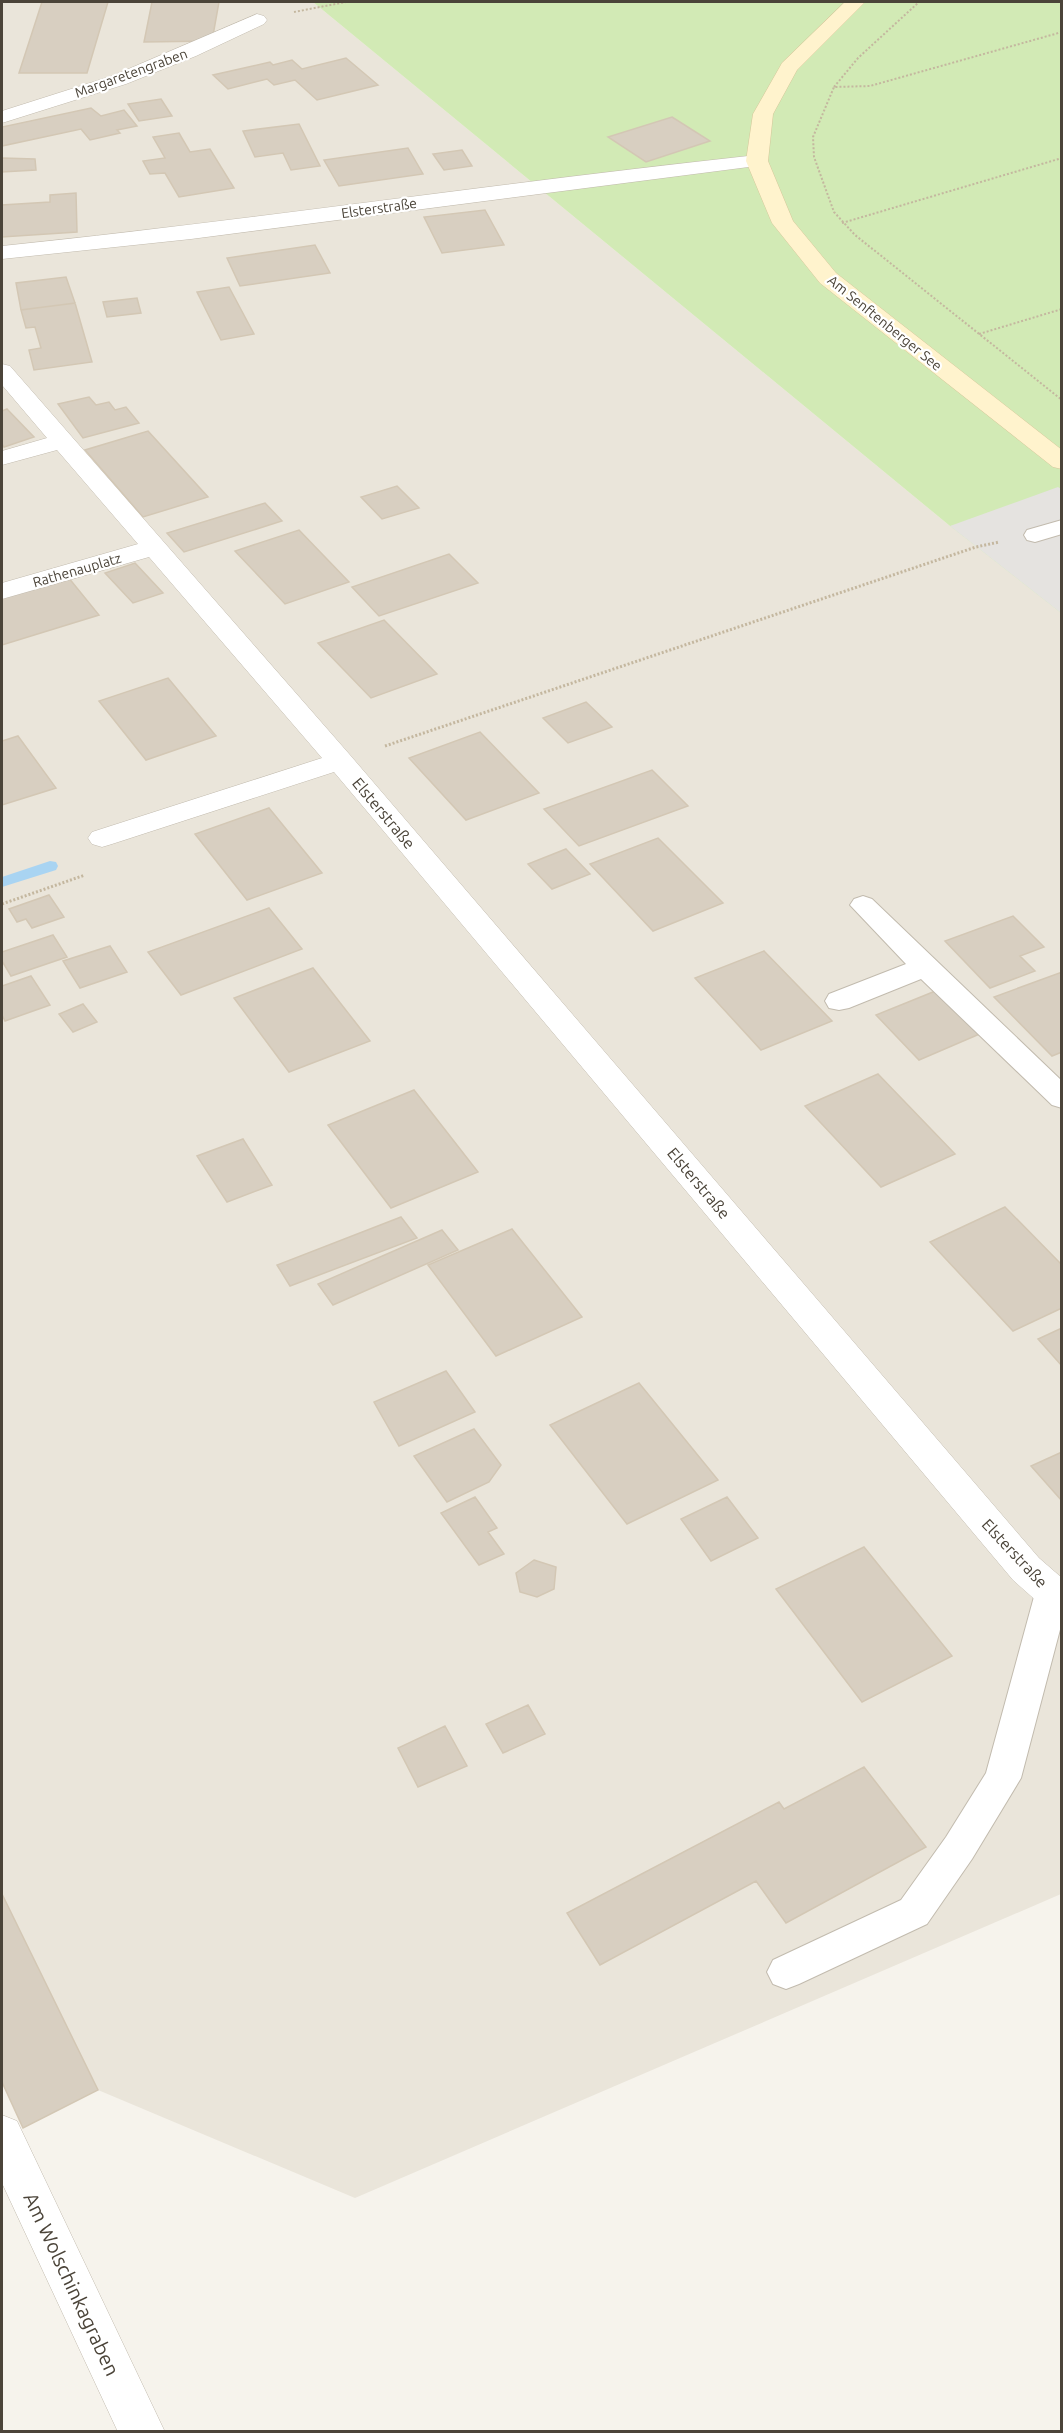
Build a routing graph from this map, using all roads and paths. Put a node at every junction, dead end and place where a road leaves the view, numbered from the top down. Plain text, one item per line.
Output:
1 (346, 2) edge
2 (855, 2) edge
3 (919, 2) edge
4 (257, 20) joint
5 (1062, 32) edge
6 (834, 87) junction
7 (2, 117) edge
8 (1062, 158) edge
9 (757, 161) junction
10 (842, 223) junction
11 (2, 253) edge
12 (1062, 309) edge
13 (979, 334) junction
14 (2, 371) edge
15 (1062, 400) edge
16 (62, 441) junction
17 (2, 458) edge
18 (1062, 462) edge
19 (1062, 527) edge
20 (1035, 535) joint
21 (153, 548) junction
22 (2, 591) edge
23 (340, 761) junction
24 (102, 838) joint
25 (2, 904) edge
26 (863, 905) dead end
27 (925, 967) junction
28 (839, 1001) dead end
29 (1062, 1098) edge
30 (1057, 1597) edge
31 (786, 1972) dead end
32 (2, 2136) edge
33 (142, 2432) edge

1 - 4 path
2 - 9 street
3 - 6 path
4 - 7 street, Margaretengraben
5 - 6 path
6 - 10 path
8 - 10 path
9 - 11 street, Elsterstraße
9 - 18 street, Am Senftenberger See
10 - 13 path
12 - 13 path
13 - 15 path
14 - 16 street, Elsterstraße
16 - 17 street
16 - 21 street, Elsterstraße
19 - 20 lane
20 - 23 path
21 - 22 street, Rathenauplatz
21 - 23 street, Elsterstraße
23 - 24 street, Elsterstraße
23 - 30 street, Elsterstraße
24 - 25 path
26 - 27 lane
27 - 28 lane
27 - 29 lane
30 - 31 lane
32 - 33 street, Am Wolschinkagraben

